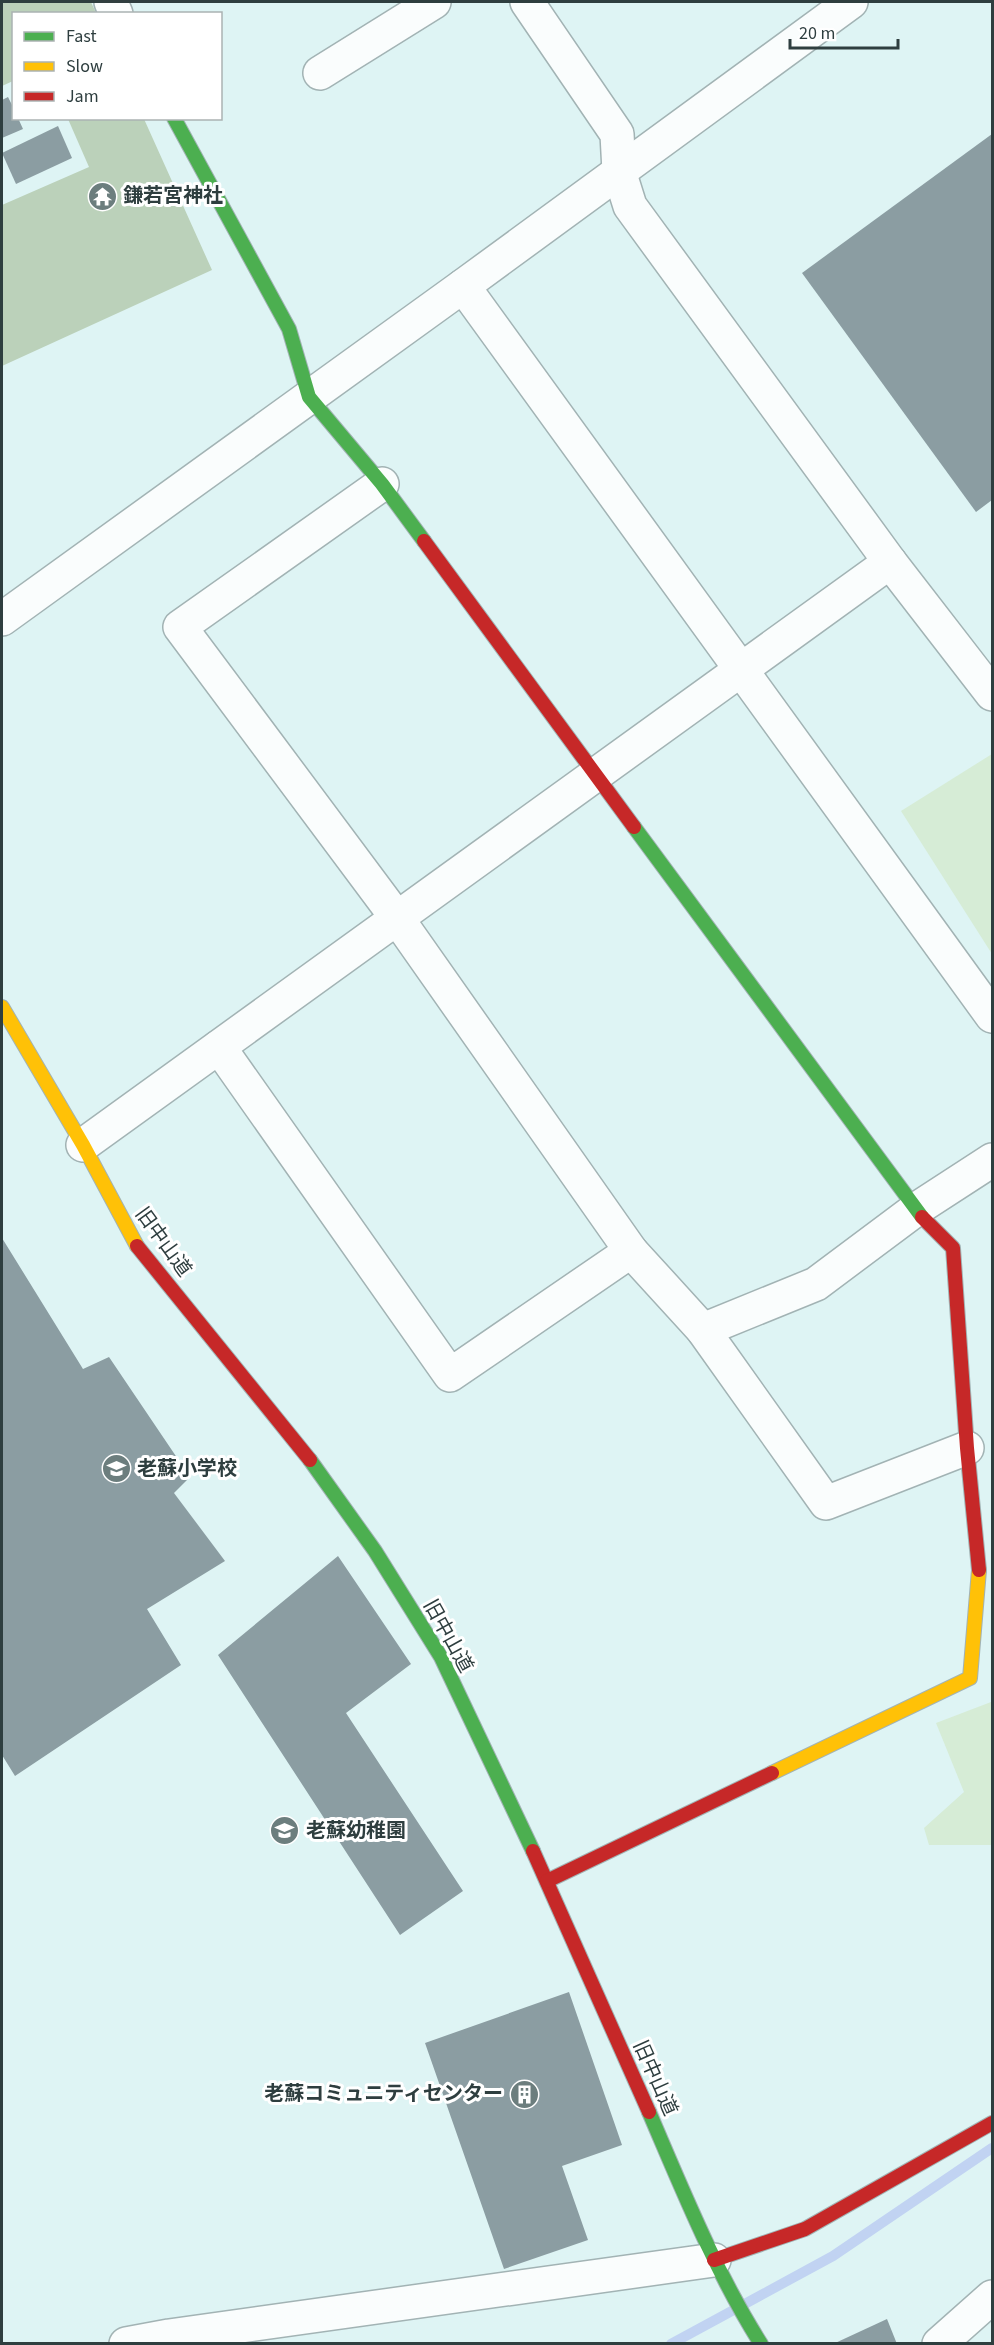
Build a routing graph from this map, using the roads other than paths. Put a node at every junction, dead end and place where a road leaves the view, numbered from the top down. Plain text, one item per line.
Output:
1 (434, 2) edge
2 (527, 2) edge
3 (850, 2) edge
4 (320, 73) dead end
5 (175, 120) edge
6 (619, 171) junction
7 (463, 286) junction
8 (309, 397) junction
9 (382, 484) junction
10 (890, 562) junction
11 (2, 619) edge
12 (742, 669) junction
13 (993, 694) edge
14 (595, 776) junction
15 (397, 918) junction
16 (2, 1007) edge
17 (993, 1016) edge
18 (219, 1047) junction
19 (83, 1145) junction
20 (993, 1160) edge
21 (915, 1210) junction
22 (631, 1251) junction
23 (703, 1330) junction
24 (967, 1449) junction
25 (986, 1574) edge
26 (547, 1881) junction
27 (993, 2123) edge
28 (714, 2260) junction
29 (993, 2297) edge
30 (126, 2343) edge
31 (761, 2343) edge
32 (939, 2343) edge

1 - 4 street
2 - 6 street
3 - 6 street
5 - 8 street
6 - 7 street
6 - 10 street
7 - 8 street
7 - 12 street
8 - 9 street
8 - 11 street
9 - 14 street
9 - 15 street
10 - 12 street
10 - 13 street
12 - 14 street
12 - 17 street
14 - 15 street
14 - 21 street
15 - 18 street
15 - 22 street
16 - 19 street, 旧中山道
18 - 19 street
18 - 22 street
19 - 26 street, 旧中山道
20 - 21 street
21 - 23 street
21 - 24 street
22 - 23 street
23 - 24 street
24 - 25 street
25 - 26 street
26 - 28 street, 旧中山道
27 - 28 street
28 - 30 street
28 - 31 street, 旧中山道
29 - 32 street

